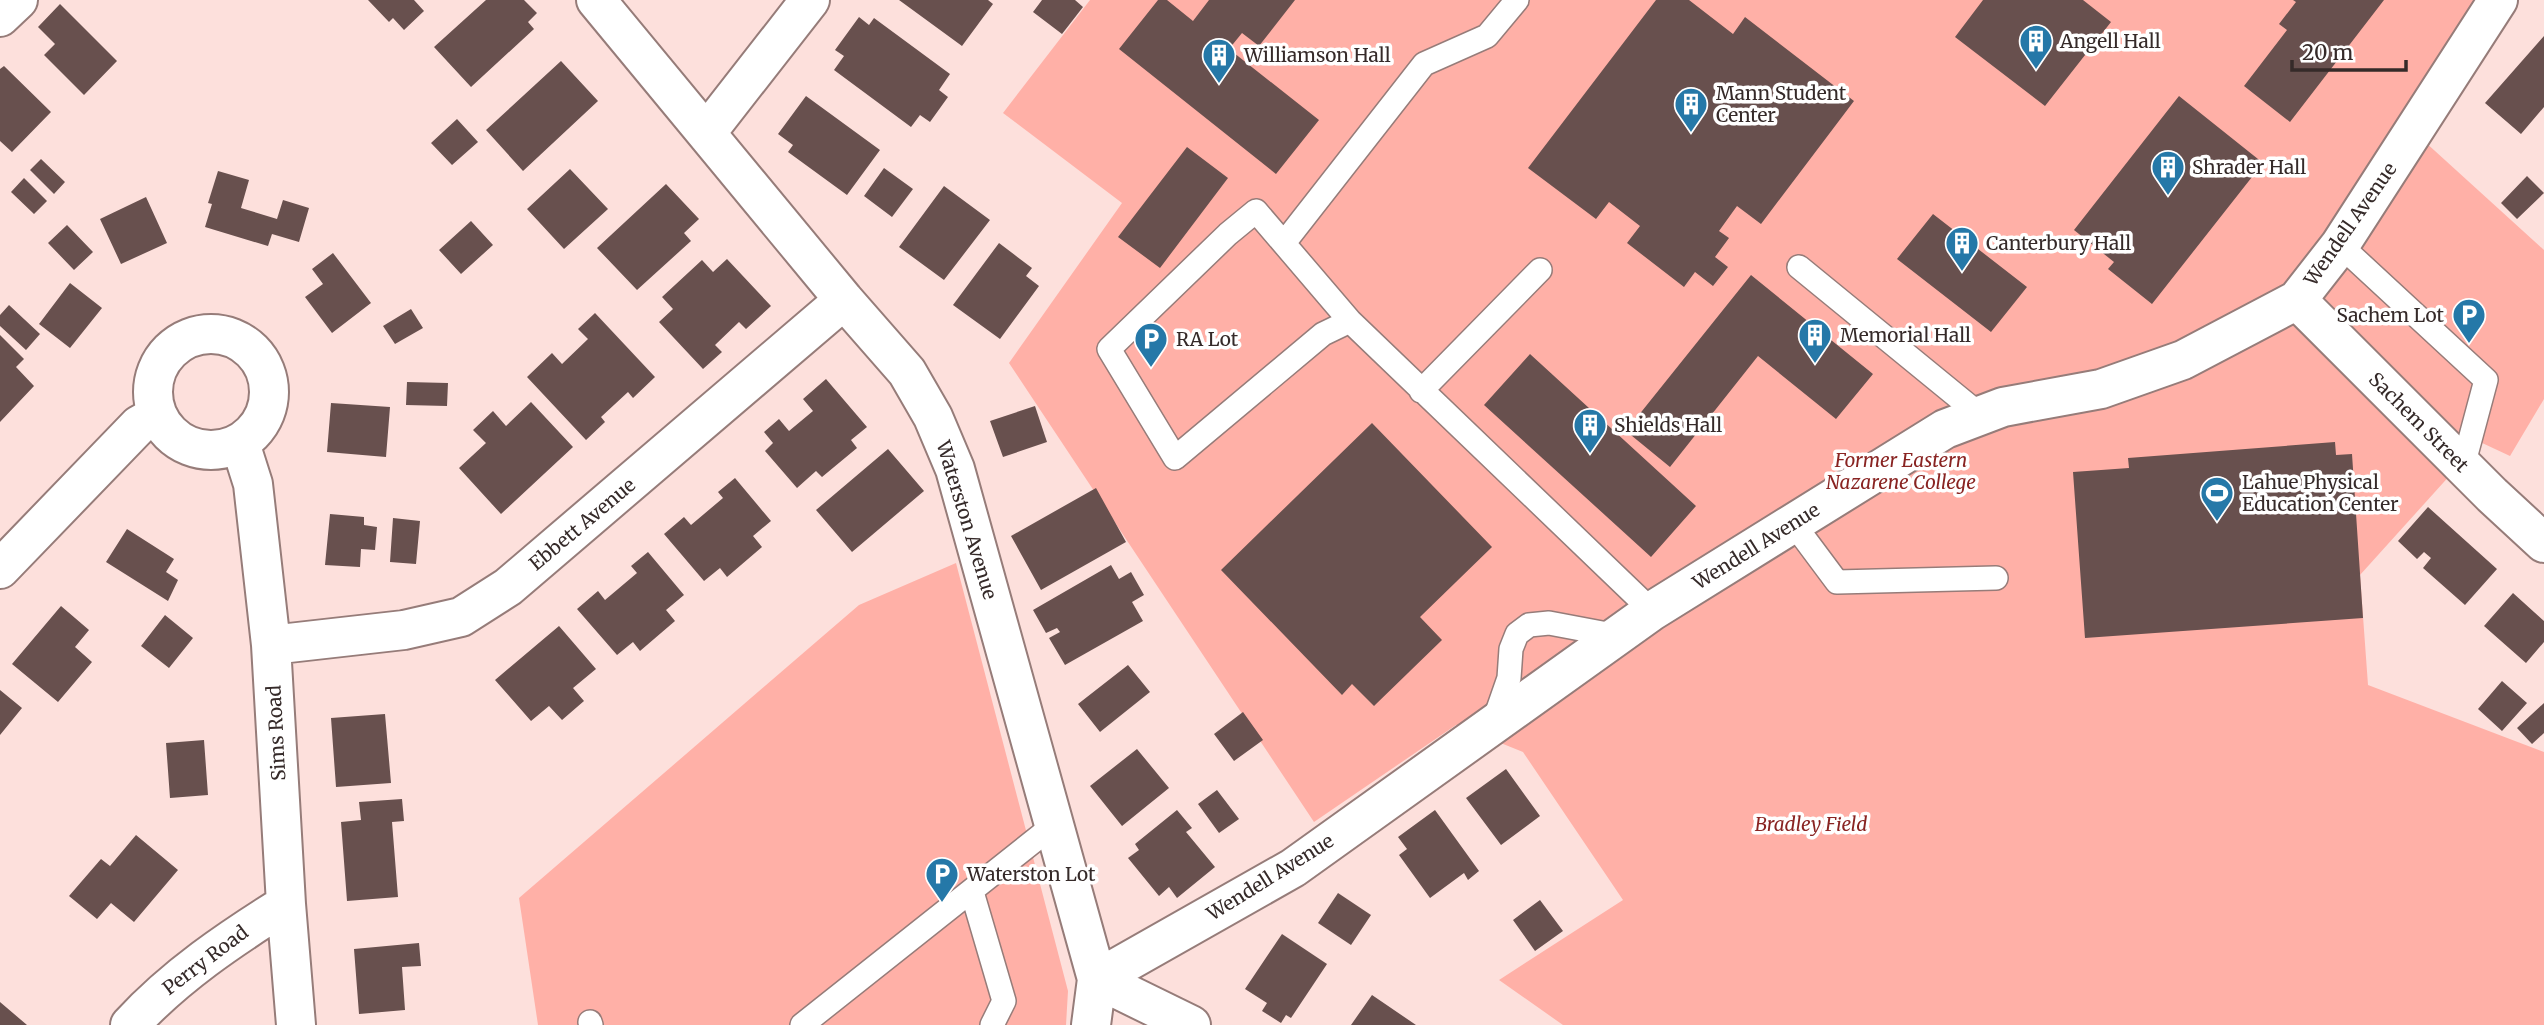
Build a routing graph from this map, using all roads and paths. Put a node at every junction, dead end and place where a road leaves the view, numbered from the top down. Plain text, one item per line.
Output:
1 (18, 0) edge
2 (596, 0) edge
3 (810, 0) edge
4 (1517, 0) edge
5 (2498, 0) edge
6 (0, 17) edge
7 (707, 132) junction
8 (1284, 243) junction
9 (2340, 245) junction
10 (1799, 267) dead end
11 (1540, 270) dead end
12 (844, 300) junction
13 (2297, 300) junction
14 (1350, 321) junction
15 (1421, 391) junction
16 (157, 415) junction
17 (1980, 415) junction
18 (240, 443) junction
19 (2463, 466) junction
20 (1793, 523) junction
21 (2544, 543) edge
22 (0, 569) edge
23 (1996, 578) dead end
24 (1652, 611) junction
25 (1618, 635) junction
26 (271, 645) junction
27 (1493, 725) junction
28 (1054, 825) junction
29 (972, 891) junction
30 (286, 904) junction
31 (1097, 979) junction
32 (130, 1025) edge
33 (296, 1025) edge
34 (802, 1025) edge
35 (992, 1025) edge
36 (1091, 1025) edge
37 (1191, 1025) edge

1 - 6 street
2 - 7 street, Waterston Avenue
3 - 7 street
4 - 8 lane
5 - 9 street, Wendell Avenue
7 - 12 street, Waterston Avenue
8 - 14 lane
8 - 14 lane
9 - 13 street, Wendell Avenue
9 - 19 lane
10 - 17 lane
11 - 15 lane
12 - 26 street, Ebbett Avenue
12 - 28 street, Waterston Avenue
13 - 17 street, Wendell Avenue
13 - 19 street, Sachem Street
14 - 15 lane
15 - 24 lane
16 - 18 street
16 - 18 street
16 - 22 street
17 - 20 street, Wendell Avenue
18 - 26 street, Sims Road
19 - 21 street, Sachem Street
20 - 23 lane
20 - 24 street, Wendell Avenue
24 - 25 street, Wendell Avenue
25 - 27 street, Wendell Avenue
25 - 27 lane
26 - 30 street, Sims Road
27 - 31 street, Wendell Avenue
28 - 29 lane
28 - 31 street, Waterston Avenue
29 - 34 lane
29 - 35 lane
30 - 32 street, Perry Road
30 - 33 street, Sims Road
31 - 36 street
31 - 37 street

